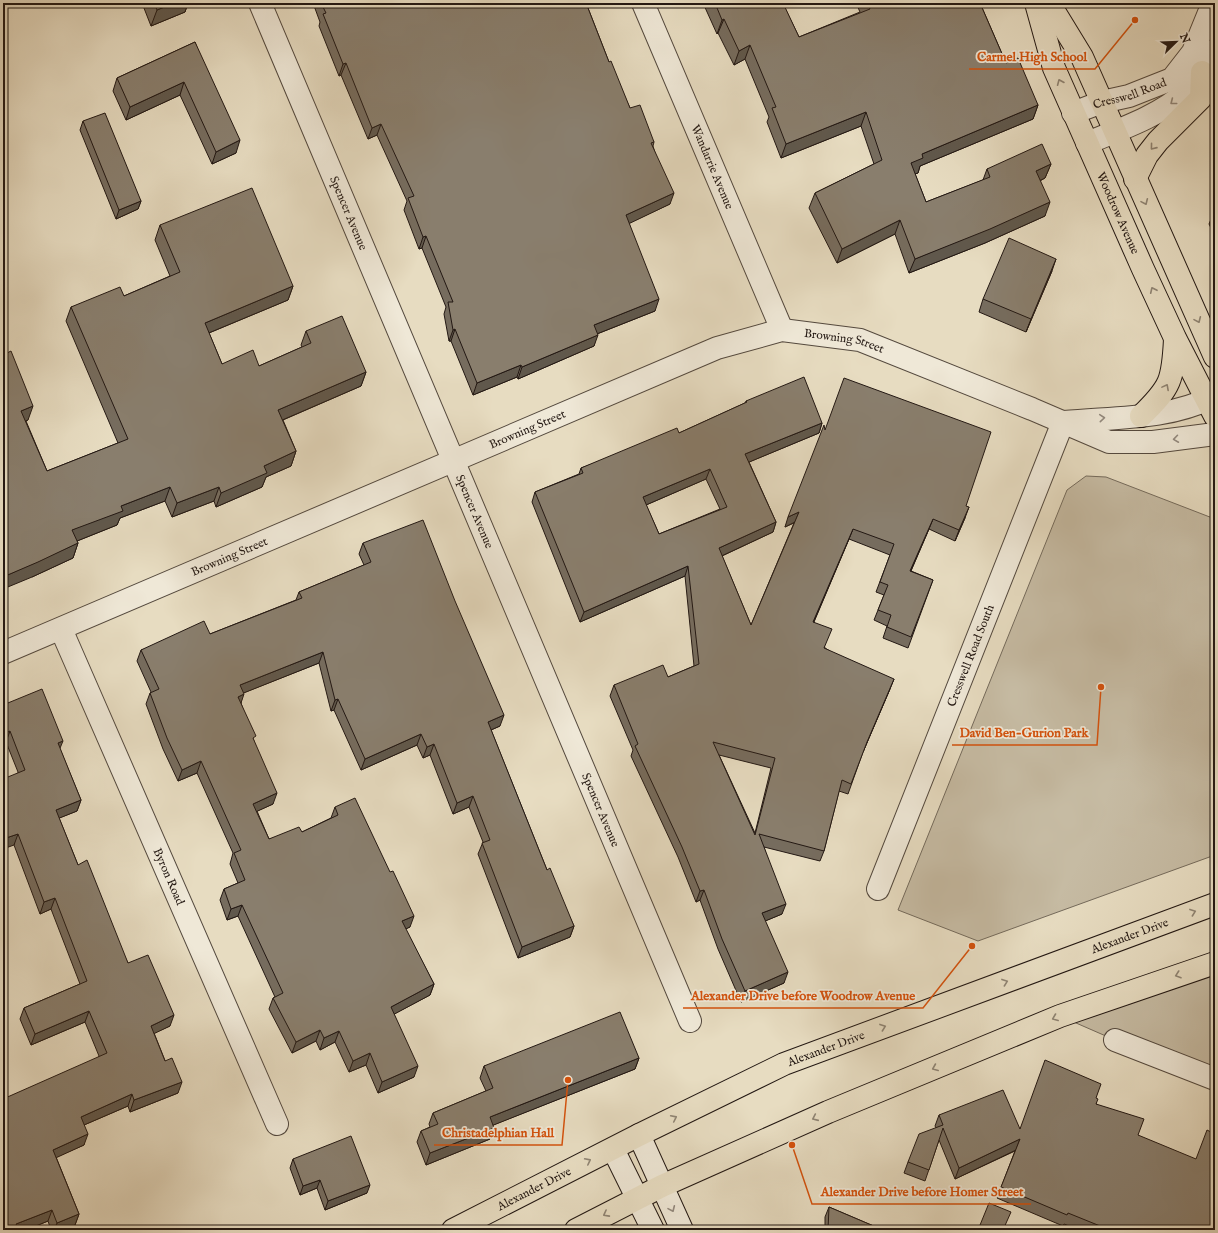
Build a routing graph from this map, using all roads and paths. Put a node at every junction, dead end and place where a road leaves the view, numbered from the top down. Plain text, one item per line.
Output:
1 (260, 3) edge
2 (643, 3) edge
3 (1036, 3) edge
4 (1049, 3) edge
5 (1213, 3) edge
6 (1215, 50) edge
7 (1202, 72) junction
8 (1102, 102) junction
9 (1073, 113) junction
10 (1115, 131) junction
11 (1087, 143) junction
12 (1135, 178) junction
13 (782, 330) junction
14 (1175, 338) junction
15 (1215, 357) edge
16 (1212, 404) edge
17 (1141, 416) junction
18 (1063, 422) junction
19 (1215, 434) edge
20 (453, 462) junction
21 (61, 629) junction
22 (3, 653) edge
23 (878, 889) dead end
24 (1215, 904) edge
25 (1215, 963) edge
26 (690, 1021) dead end
27 (1115, 1040) dead end
28 (1215, 1079) edge
29 (277, 1124) dead end
30 (639, 1135) junction
31 (613, 1148) junction
32 (662, 1186) junction
33 (636, 1198) junction
34 (453, 1230) edge
35 (576, 1230) edge
36 (653, 1230) edge
37 (682, 1230) edge

1 - 20 street, Spencer Avenue
2 - 13 street, Wandarrie Avenue
9 -> 3 main road, Woodrow Avenue
4 - 8 main road
5 - 8 street, Cresswell Road
6 - 7 street, Cresswell Road
7 -> 10 street, Cresswell Road
7 -> 12 main road
8 - 9 street, Cresswell Road
8 - 10 main road
9 - 11 main road, Woodrow Avenue
10 - 11 street, Cresswell Road
10 - 12 main road
14 -> 11 main road, Woodrow Avenue
12 -> 15 main road
13 - 18 street, Browning Street
13 - 20 street, Browning Street
14 - 16 main road, Woodrow Avenue
17 -> 14 main road
16 - 17 street, Browning Street
18 -> 17 street, Browning Street
19 -> 18 street, Browning Street
18 - 23 street, Cresswell Road South
20 - 21 street, Browning Street
20 - 26 street, Spencer Avenue
21 - 22 street, Browning Street
21 - 29 street, Byron Road
30 -> 24 main road, Alexander Drive
25 -> 32 main road
27 - 28 street
30 - 31 main road, Alexander Drive
30 - 32 street
31 - 33 street
34 -> 31 main road, Alexander Drive
32 - 33 main road
32 -> 37 street
33 -> 35 main road
33 - 36 street

